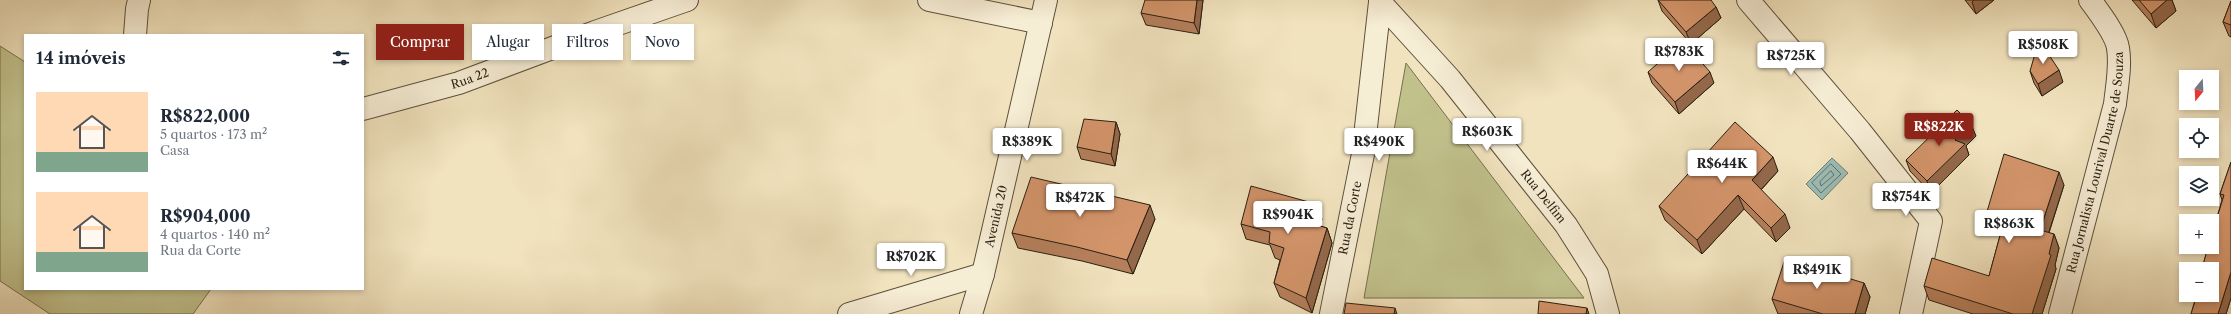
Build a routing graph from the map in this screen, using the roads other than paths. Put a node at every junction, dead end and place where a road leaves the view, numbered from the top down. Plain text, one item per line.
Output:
1 (139, 0) edge
2 (687, 0) edge
3 (930, 0) edge
4 (1046, 0) edge
5 (1748, 0) edge
6 (1380, 1) edge
7 (2095, 7) edge
8 (1041, 23) junction
9 (135, 34) edge
10 (364, 109) edge
11 (983, 274) junction
12 (849, 314) edge
13 (971, 314) edge
14 (1331, 314) edge
15 (1608, 314) edge
16 (1911, 314) edge
17 (2060, 314) edge

1 - 9 street
2 - 10 street, Rua 22
3 - 8 street
4 - 8 street, Avenida 20
5 - 16 street
6 - 14 street, Rua da Corte
6 - 15 street, Rua Delfim
7 - 17 street, Rua Jornalista Lourival Duarte de Souza
8 - 11 street, Avenida 20
11 - 12 street
11 - 13 street, Avenida 20

